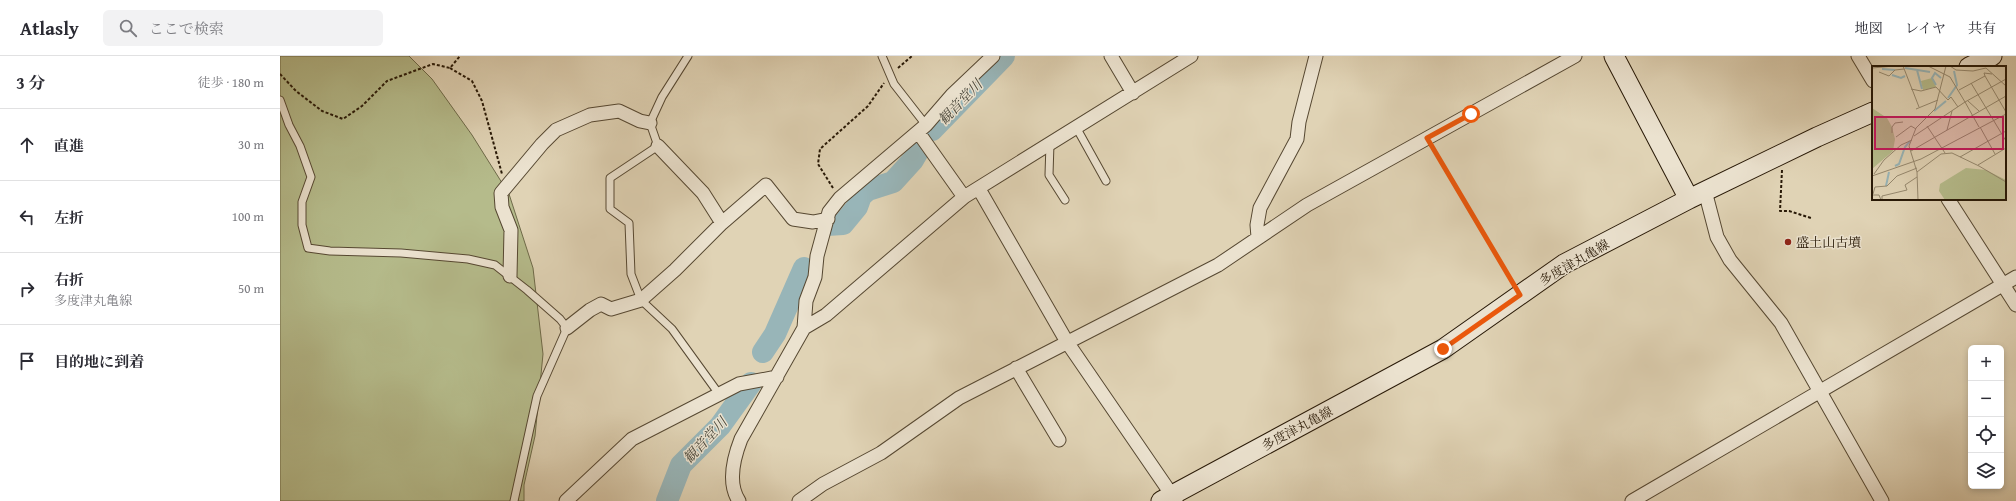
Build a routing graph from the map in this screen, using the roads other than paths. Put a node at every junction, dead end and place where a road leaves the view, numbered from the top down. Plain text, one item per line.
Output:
1 (688, 56) edge
2 (882, 56) edge
3 (993, 56) edge
4 (1111, 56) edge
5 (1316, 56) edge
6 (1575, 56) edge
7 (1614, 56) edge
8 (1858, 56) edge
9 (1992, 56) edge
10 (1185, 58) edge
11 (1971, 66) edge
12 (1872, 79) edge
13 (1132, 93) junction
14 (280, 100) edge
15 (1872, 112) edge
16 (650, 123) junction
17 (1076, 127) junction
18 (922, 128) junction
19 (1050, 142) junction
20 (658, 146) junction
21 (1106, 181) dead end
22 (979, 189) junction
23 (1697, 195) junction
24 (964, 197) junction
25 (1065, 200) dead end
26 (1949, 200) edge
27 (828, 219) junction
28 (722, 223) junction
29 (1258, 237) junction
30 (510, 276) junction
31 (2016, 277) edge
32 (2003, 284) junction
33 (641, 300) junction
34 (2016, 305) edge
35 (567, 328) junction
36 (804, 328) junction
37 (1067, 342) junction
38 (1016, 368) junction
39 (777, 377) junction
40 (1821, 392) junction
41 (720, 394) junction
42 (1059, 440) dead end
43 (1170, 499) edge
44 (514, 501) edge
45 (566, 501) edge
46 (739, 501) edge
47 (799, 501) edge
48 (1632, 501) edge
49 (1882, 501) edge

1 - 16 lane
2 - 18 lane
3 - 18 street
4 - 13 street
5 - 29 street
6 - 29 street
7 - 23 main road
8 - 12 street
9 - 11 main road
10 - 13 street
13 - 17 street
14 - 30 lane
15 - 23 main road, 多度津丸亀線
16 - 20 lane
16 - 30 street
17 - 19 street
17 - 21 lane
18 - 24 street
18 - 27 street
19 - 22 street
19 - 25 lane
20 - 28 street
20 - 33 lane
22 - 24 street
22 - 37 street
23 - 40 street
23 - 43 main road, 多度津丸亀線
24 - 36 street
26 - 32 street
27 - 28 street
27 - 36 street
28 - 33 street
29 - 37 street
30 - 35 lane
31 - 32 street
32 - 34 street
32 - 40 street
33 - 35 street
33 - 41 lane
35 - 44 lane
36 - 39 street
37 - 38 street
37 - 43 street
38 - 42 street
38 - 47 street
39 - 41 street
39 - 46 street
40 - 48 street
40 - 49 street
41 - 45 street

